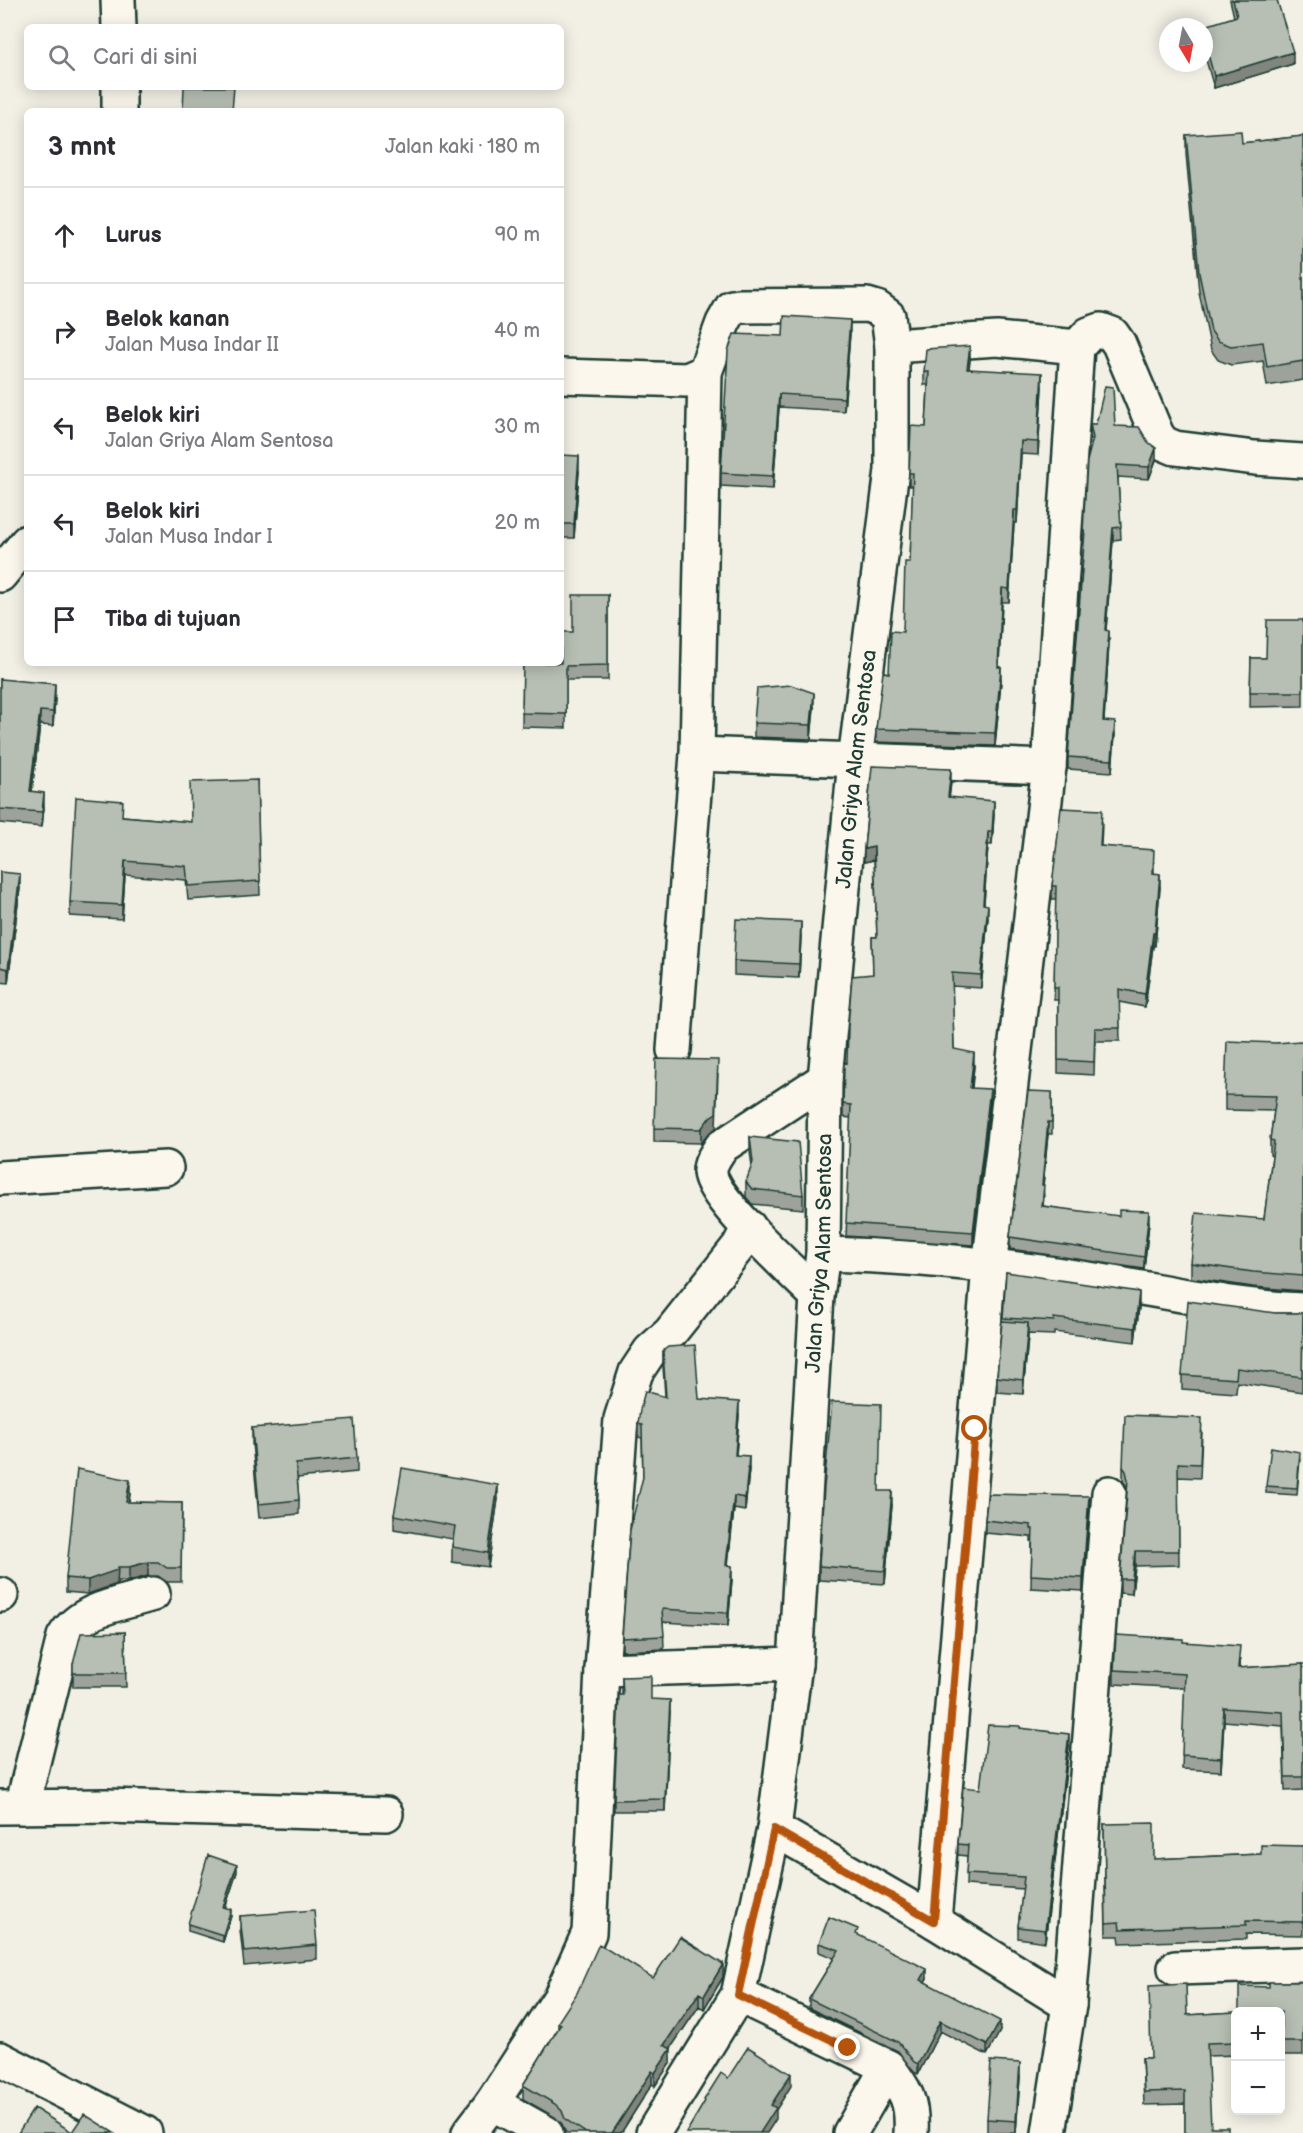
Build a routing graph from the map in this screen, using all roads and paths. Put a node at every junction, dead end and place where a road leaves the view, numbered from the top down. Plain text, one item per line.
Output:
1 (118, 0) edge
2 (119, 24) edge
3 (119, 90) edge
4 (119, 108) edge
5 (892, 346) junction
6 (1077, 347) junction
7 (705, 372) junction
8 (564, 376) edge
9 (1303, 461) edge
10 (24, 546) edge
11 (0, 575) edge
12 (697, 754) junction
13 (855, 760) junction
14 (1049, 767) junction
15 (674, 1050) dead end
16 (825, 1079) junction
17 (166, 1168) dead end
18 (0, 1178) edge
19 (749, 1227) junction
20 (823, 1254) junction
21 (989, 1267) junction
22 (817, 1296) junction
23 (1303, 1310) edge
24 (1109, 1493) dead end
25 (153, 1594) dead end
26 (795, 1664) junction
27 (602, 1670) junction
28 (11, 1807) edge
29 (386, 1814) dead end
30 (774, 1829) junction
31 (934, 1921) junction
32 (1303, 1964) edge
33 (1175, 1968) dead end
34 (738, 1995) junction
35 (1069, 2005) junction
36 (0, 2059) edge
37 (888, 2067) junction
38 (492, 2103) junction
39 (145, 2133) edge
40 (469, 2133) edge
41 (546, 2133) edge
42 (652, 2133) edge
43 (850, 2133) edge
44 (910, 2133) edge
45 (1049, 2133) edge

1 - 2 street
3 - 4 street
5 - 6 street
5 - 7 street, Jalan Griya Alam Sentosa
5 - 13 street, Jalan Griya Alam Sentosa
6 - 9 street
6 - 14 street
7 - 8 street
7 - 12 street
10 - 11 street
12 - 13 street
12 - 15 street
13 - 14 street
13 - 16 street, Jalan Griya Alam Sentosa
14 - 21 street
16 - 19 street
16 - 20 street, Jalan Griya Alam Sentosa
17 - 18 street
19 - 22 street
19 - 27 street
20 - 21 street
20 - 22 street, Jalan Griya Alam Sentosa
21 - 23 street
21 - 31 street
22 - 26 street, Jalan Griya Alam Sentosa
24 - 35 street
25 - 28 street
26 - 27 street
26 - 30 street, Jalan Griya Alam Sentosa
27 - 38 street
28 - 29 street
30 - 31 street
30 - 34 street, Jalan Griya Alam Sentosa
31 - 35 street
32 - 33 street
34 - 37 street
34 - 42 street, Jalan Griya Alam Sentosa
35 - 45 street
36 - 39 street
37 - 43 street
37 - 44 street
38 - 40 street
38 - 41 street

